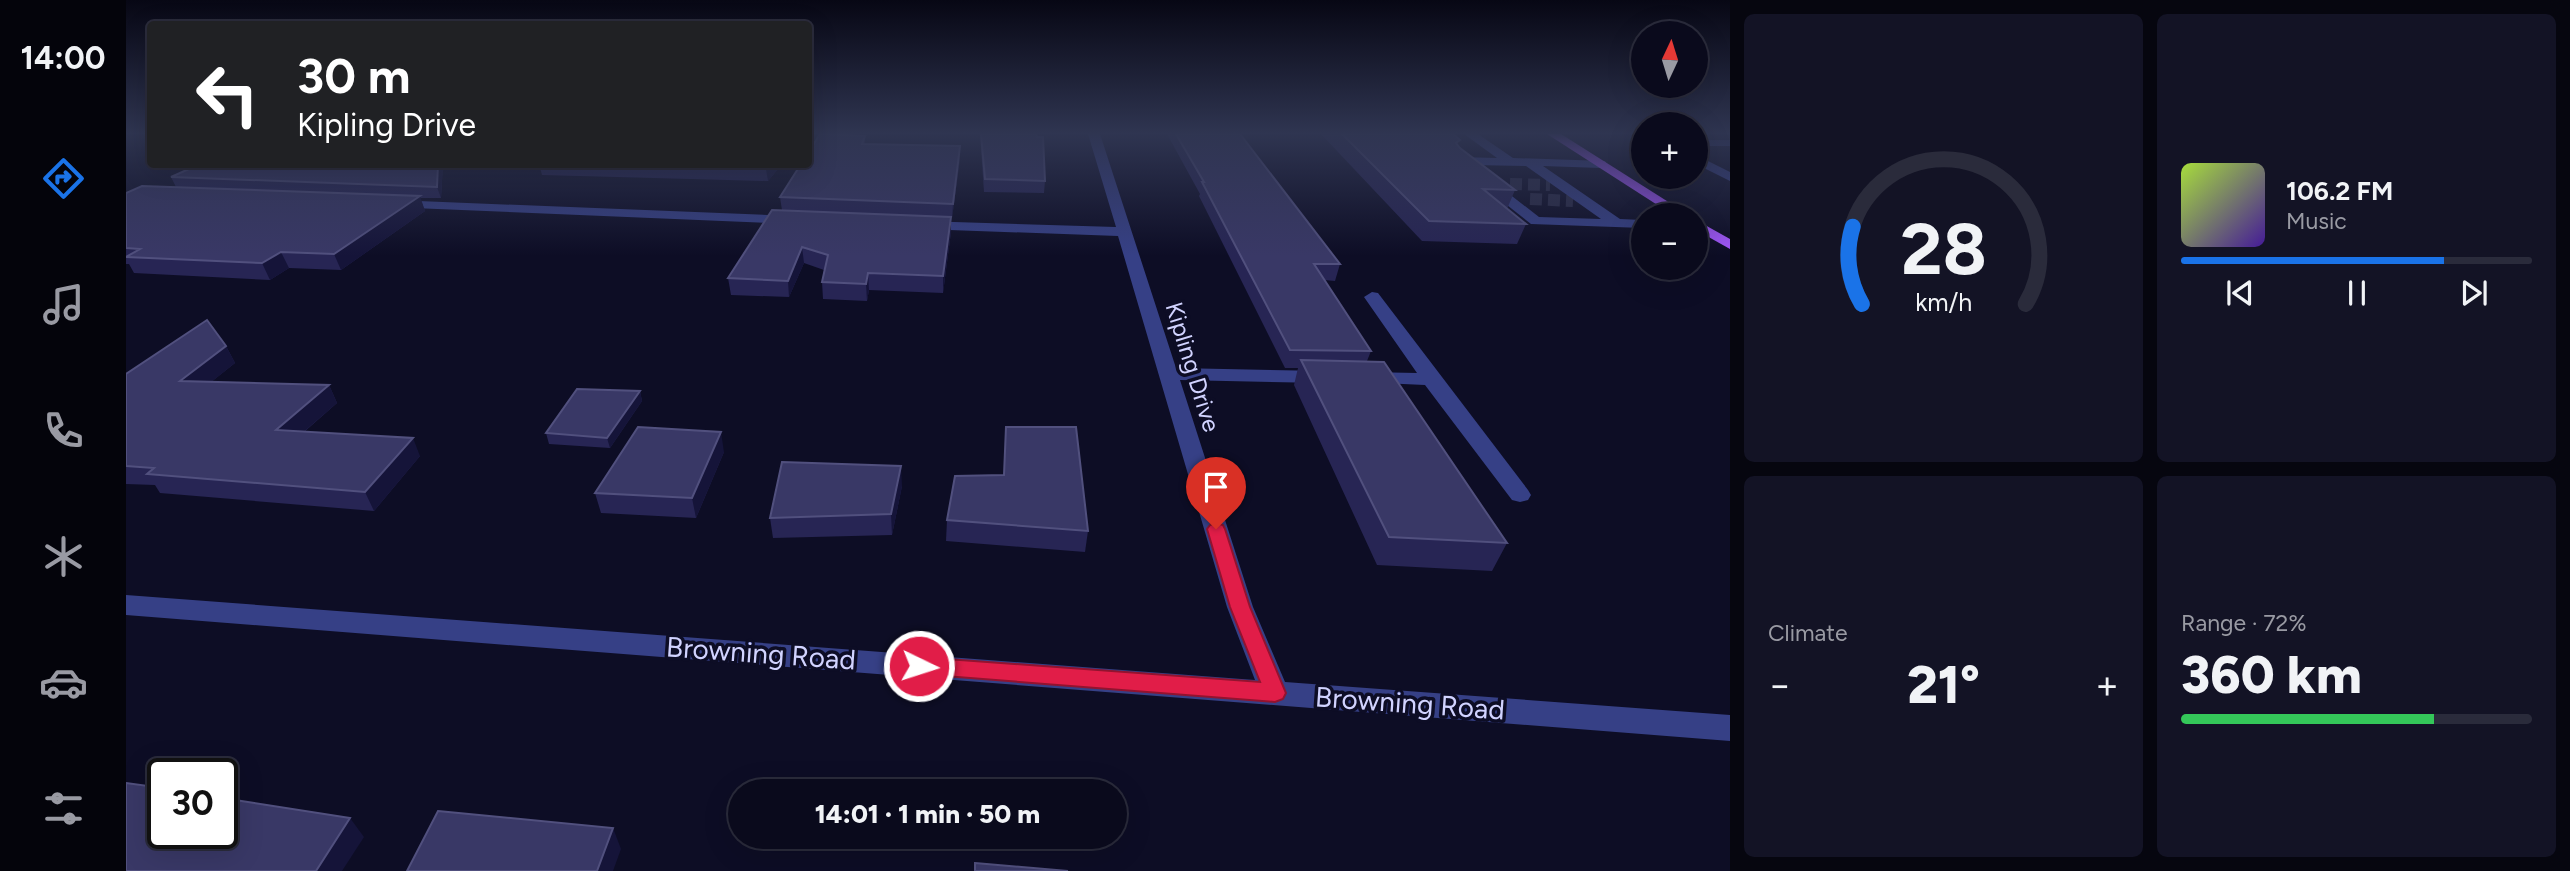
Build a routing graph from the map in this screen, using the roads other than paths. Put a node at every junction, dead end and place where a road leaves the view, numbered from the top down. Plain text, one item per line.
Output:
1 (1106, 175) edge
2 (1476, 175) edge
3 (1544, 175) tunnel mouth
4 (1618, 175) edge
5 (1487, 183) junction
6 (1510, 184) tunnel mouth
7 (1507, 198) junction
8 (1530, 199) tunnel mouth
9 (1663, 203) edge
10 (381, 204) edge
11 (808, 220) edge
12 (1618, 223) junction
13 (905, 224) edge
14 (1631, 224) edge
15 (1124, 232) junction
16 (1708, 232) edge
17 (1730, 245) edge
18 (1371, 297) dead end
19 (1168, 374) junction
20 (1431, 379) junction
21 (1520, 495) dead end
22 (126, 605) edge
23 (1275, 693) junction
24 (1730, 728) edge

1 - 15 street, Kipling Drive
2 - 5 street
3 - 12 street
4 - 9 main road
5 - 6 street
5 - 7 street
7 - 8 street
7 - 12 street
10 - 11 street
12 - 14 street
13 - 15 street
15 - 19 street, Kipling Drive
16 - 17 main road
18 - 20 street
19 - 20 street
19 - 23 street, Kipling Drive
20 - 21 street
22 - 23 street, Browning Road
23 - 24 street, Browning Road

